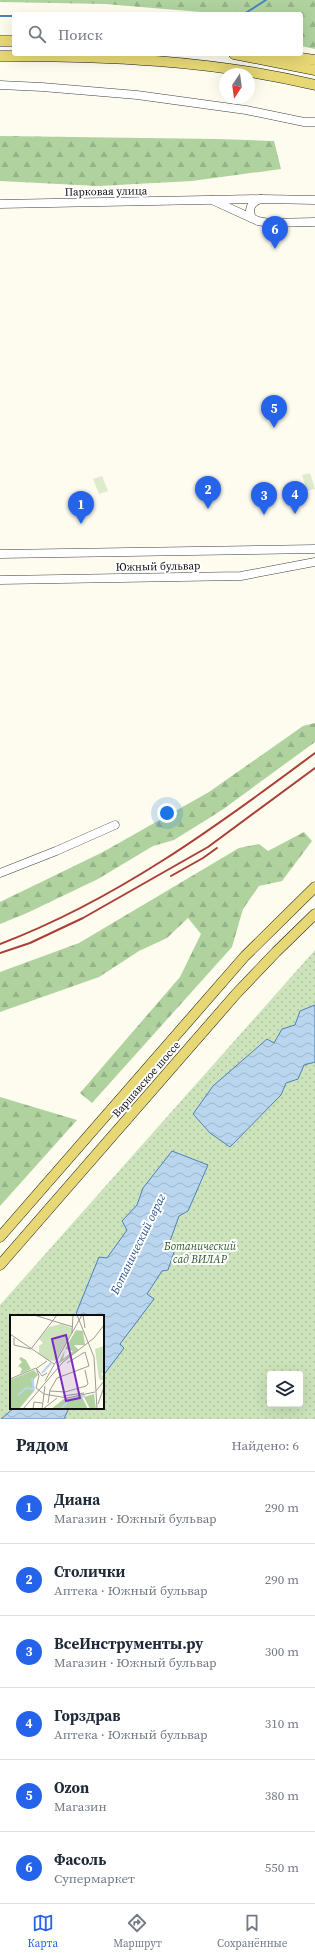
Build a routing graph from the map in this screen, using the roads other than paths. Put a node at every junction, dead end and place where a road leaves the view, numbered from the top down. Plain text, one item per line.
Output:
1 (0, 41) edge
2 (12, 41) edge
3 (0, 56) edge
4 (244, 56) edge
5 (288, 56) edge
6 (315, 60) edge
7 (315, 70) edge
8 (0, 85) edge
9 (315, 85) edge
10 (315, 123) edge
11 (262, 198) junction
12 (212, 199) junction
13 (315, 200) edge
14 (0, 204) edge
15 (252, 218) junction
16 (315, 222) edge
17 (315, 548) edge
18 (0, 554) edge
19 (315, 562) edge
20 (0, 580) edge
21 (115, 825) dead end
22 (0, 873) edge
23 (315, 887) edge
24 (315, 914) edge
25 (0, 1237) edge
26 (0, 1265) edge

1 - 2 main road
3 - 9 main road
4 - 7 main road
5 - 6 main road
8 - 10 street
11 - 12 street, Парковая улица
11 - 13 street, Парковая улица
11 - 15 street
12 - 14 street, Парковая улица
12 - 15 street, Парковая улица
15 - 16 street, Парковая улица
17 - 18 street, Южный бульвар
19 - 20 street, Южный бульвар
21 - 22 street
23 - 25 main road, Варшавское шоссе
24 - 26 main road, Варшавское шоссе

